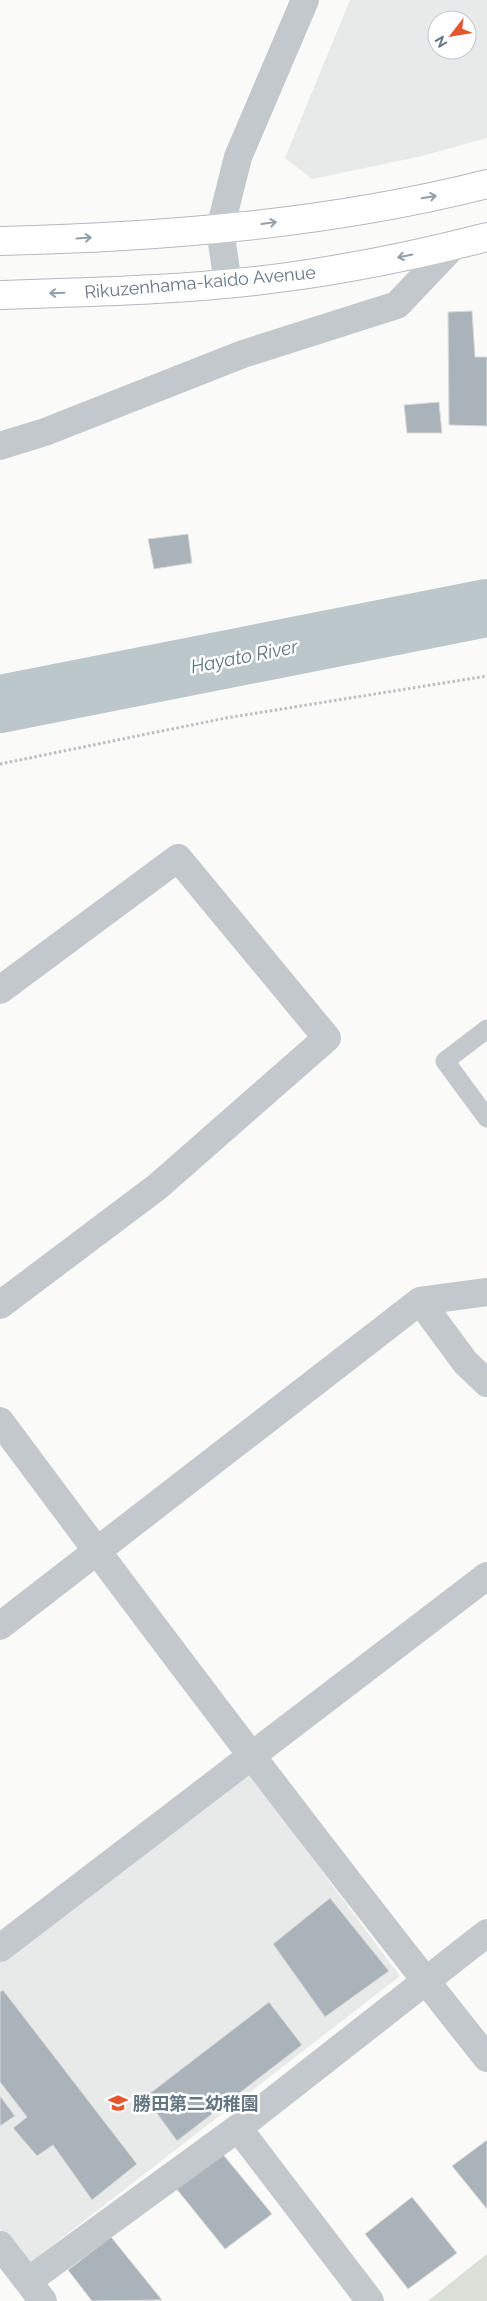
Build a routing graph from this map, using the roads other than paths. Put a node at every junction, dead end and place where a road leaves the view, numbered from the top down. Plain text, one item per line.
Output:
1 (305, 0) edge
2 (487, 184) edge
3 (220, 229) junction
4 (487, 237) edge
5 (0, 241) edge
6 (453, 246) junction
7 (228, 284) junction
8 (0, 295) edge
9 (0, 446) edge
10 (0, 990) edge
11 (487, 1029) edge
12 (487, 1118) edge
13 (487, 1292) edge
14 (420, 1301) junction
15 (0, 1305) edge
16 (487, 1383) edge
17 (0, 1421) edge
18 (98, 1552) junction
19 (487, 1576) edge
20 (0, 1626) edge
21 (252, 1755) junction
22 (487, 1933) edge
23 (0, 1948) edge
24 (425, 1981) junction
25 (487, 2058) edge
26 (238, 2128) junction
27 (0, 2245) edge
28 (36, 2291) edge
29 (370, 2301) edge

1 - 3 street
3 -> 2 highway
5 -> 3 highway
3 - 7 street
4 - 6 highway, Rikuzenhama-kaido Avenue
6 -> 7 highway, Rikuzenhama-kaido Avenue
6 - 9 street
7 -> 8 highway, Rikuzenhama-kaido Avenue
10 - 15 street
11 - 12 lane
13 - 14 street
14 - 16 street
14 - 18 street
17 - 18 street
18 - 20 street
18 - 21 street
19 - 21 street
21 - 23 street
21 - 24 street
22 - 24 street
24 - 25 street
24 - 26 street
26 - 28 street
26 - 29 street
27 - 28 street

